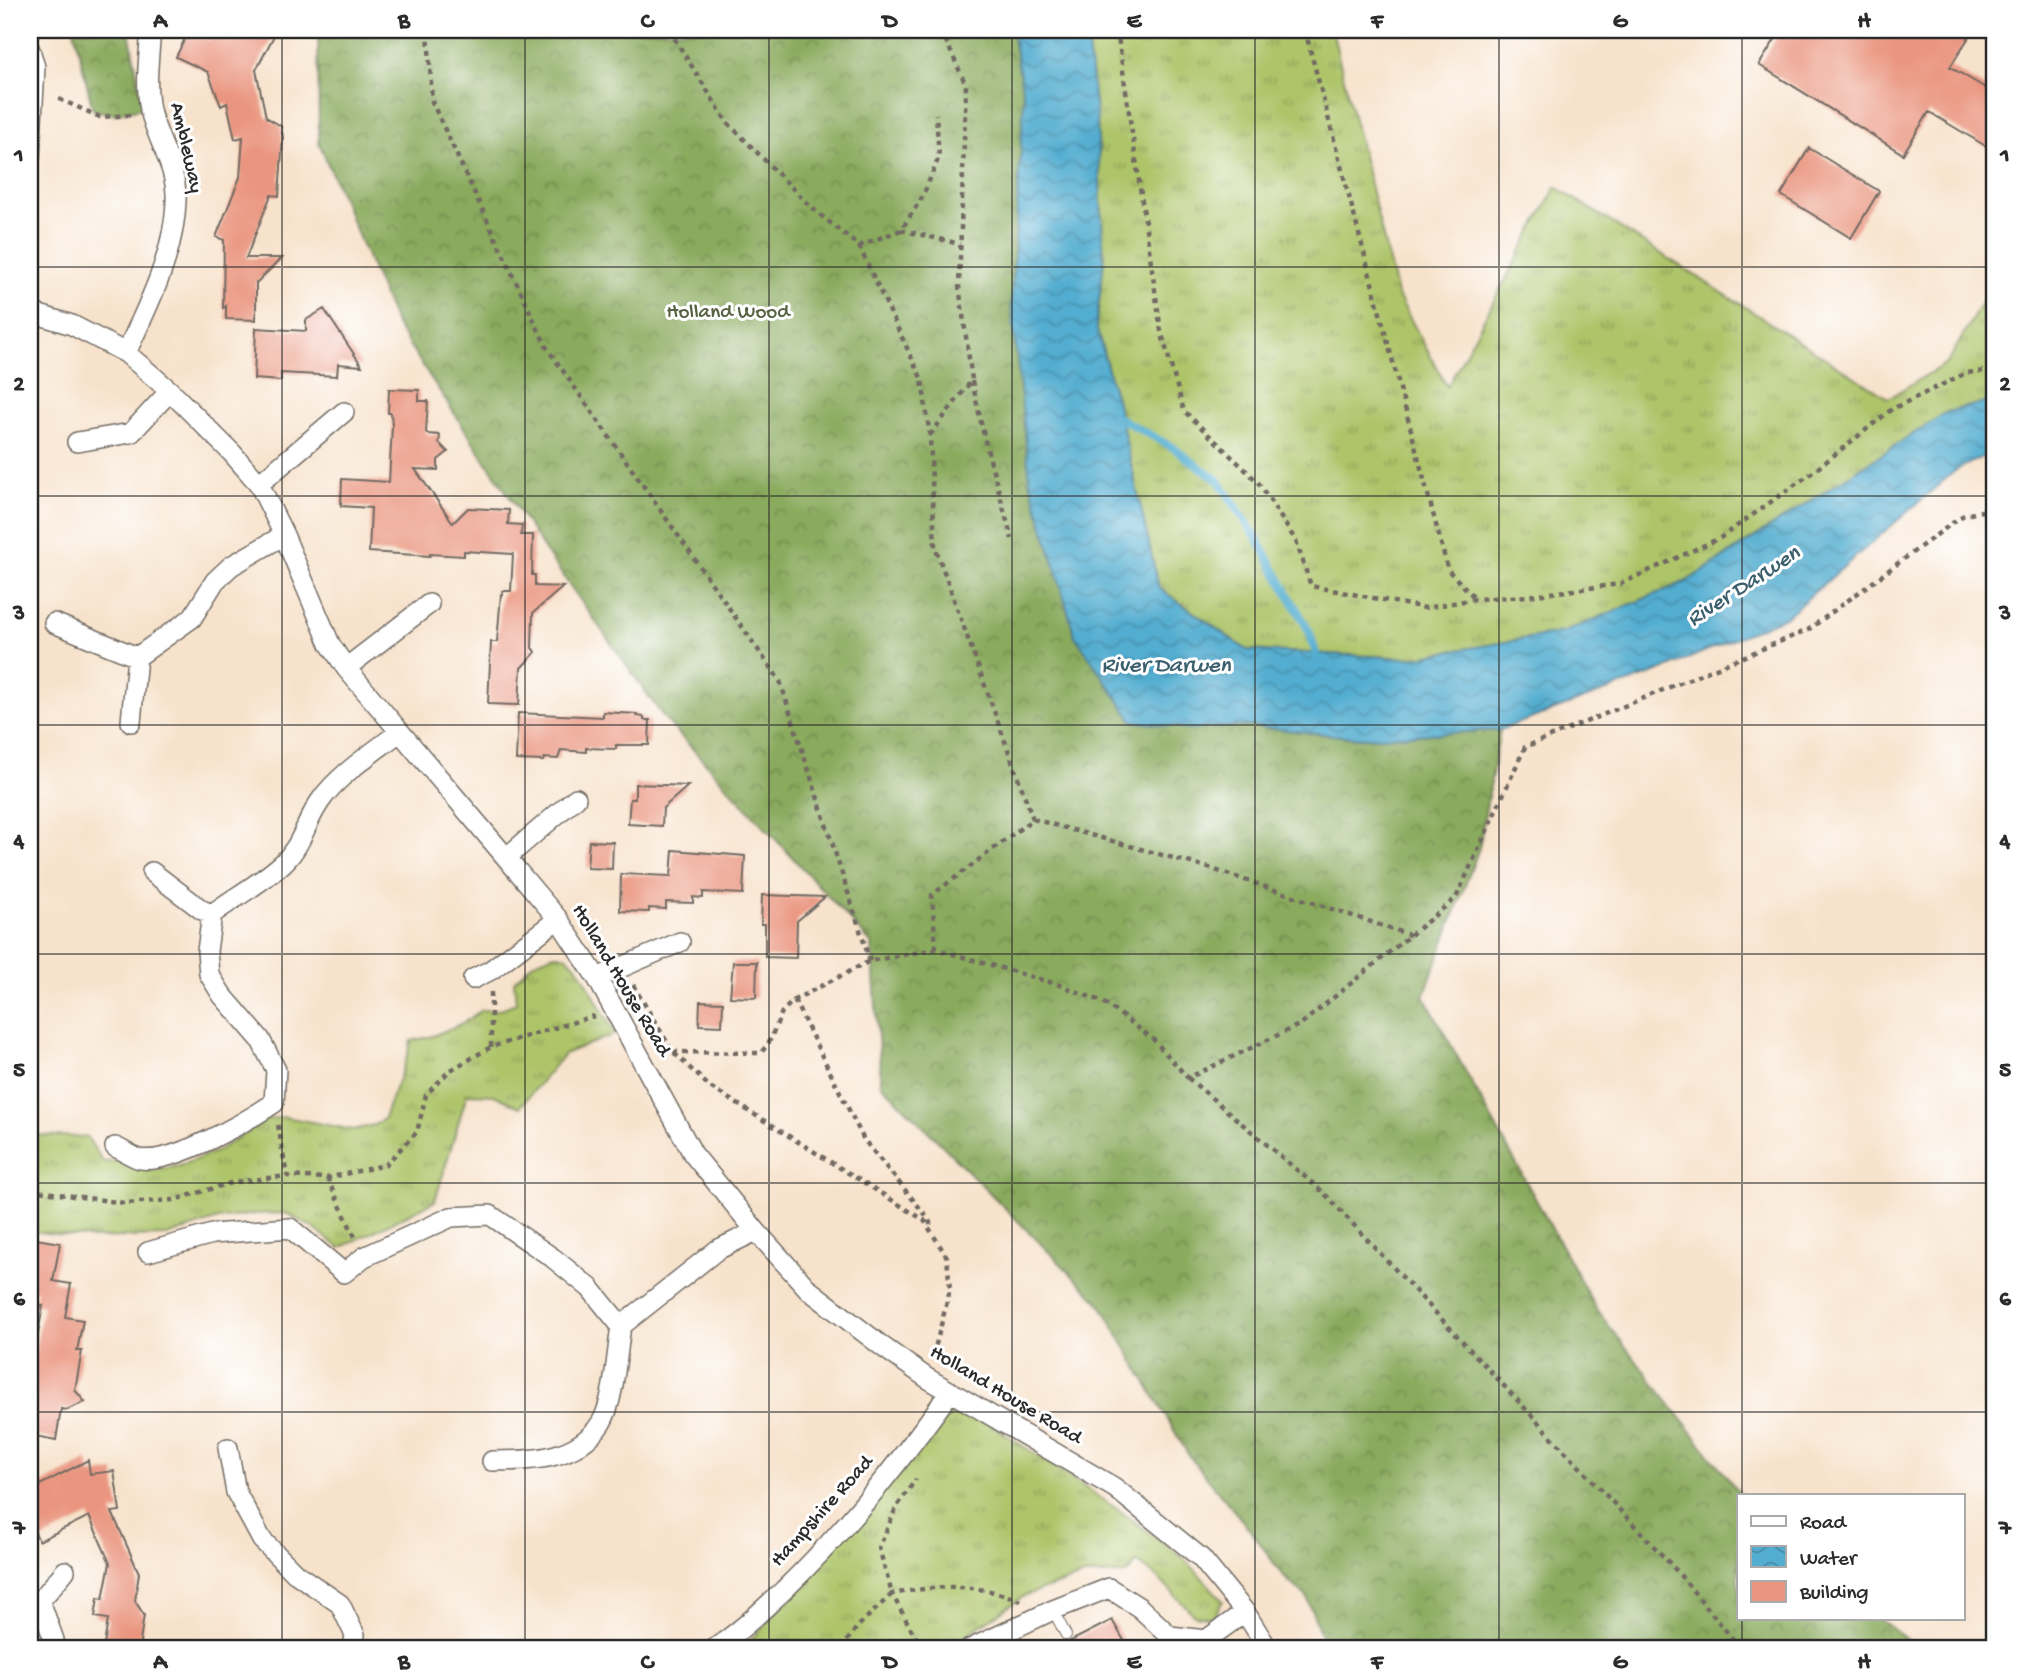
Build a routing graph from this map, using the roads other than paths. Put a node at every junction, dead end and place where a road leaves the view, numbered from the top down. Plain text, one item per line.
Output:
1 (151, 30) edge
2 (30, 50) edge
3 (30, 157) edge
4 (30, 312) edge
5 (126, 353) junction
6 (170, 391) junction
7 (344, 412) dead end
8 (77, 442) dead end
9 (259, 484) junction
10 (284, 535) junction
11 (429, 604) dead end
12 (54, 623) dead end
13 (137, 657) junction
14 (346, 668) junction
15 (131, 722) dead end
16 (398, 733) junction
17 (576, 798) dead end
18 (507, 857) junction
19 (152, 872) dead end
20 (212, 914) junction
21 (558, 919) junction
22 (680, 942) dead end
23 (597, 978) junction
24 (473, 979) dead end
25 (115, 1147) dead end
26 (756, 1231) junction
27 (148, 1252) dead end
28 (621, 1326) junction
29 (950, 1392) junction
30 (228, 1448) dead end
31 (492, 1461) dead end
32 (65, 1571) dead end
33 (35, 1600) edge
34 (1053, 1610) junction
35 (1245, 1612) junction
36 (1066, 1635) dead end
37 (54, 1640) dead end
38 (353, 1649) edge
39 (714, 1649) edge
40 (970, 1649) edge
41 (1268, 1649) edge

1 - 5 street, Ambleway
2 - 3 street
4 - 5 street, Holland House Road
5 - 6 street, Holland House Road
6 - 8 street
6 - 9 street, Holland House Road
7 - 9 street
9 - 10 street, Holland House Road
10 - 13 street
10 - 14 street, Holland House Road
11 - 14 street
12 - 13 street
13 - 15 street
14 - 16 street, Holland House Road
16 - 18 street, Holland House Road
16 - 20 street
17 - 18 street
18 - 21 street, Holland House Road
19 - 20 street
20 - 25 street
21 - 23 street, Holland House Road
21 - 24 street
22 - 23 street
23 - 26 street, Holland House Road
26 - 28 street
26 - 29 street, Holland House Road
27 - 28 street
28 - 31 street
29 - 35 street, Holland House Road
29 - 39 street, Hampshire Road
30 - 38 street
32 - 33 street
33 - 37 street
34 - 35 street
34 - 36 lane
34 - 40 street
35 - 41 street, Holland House Road

